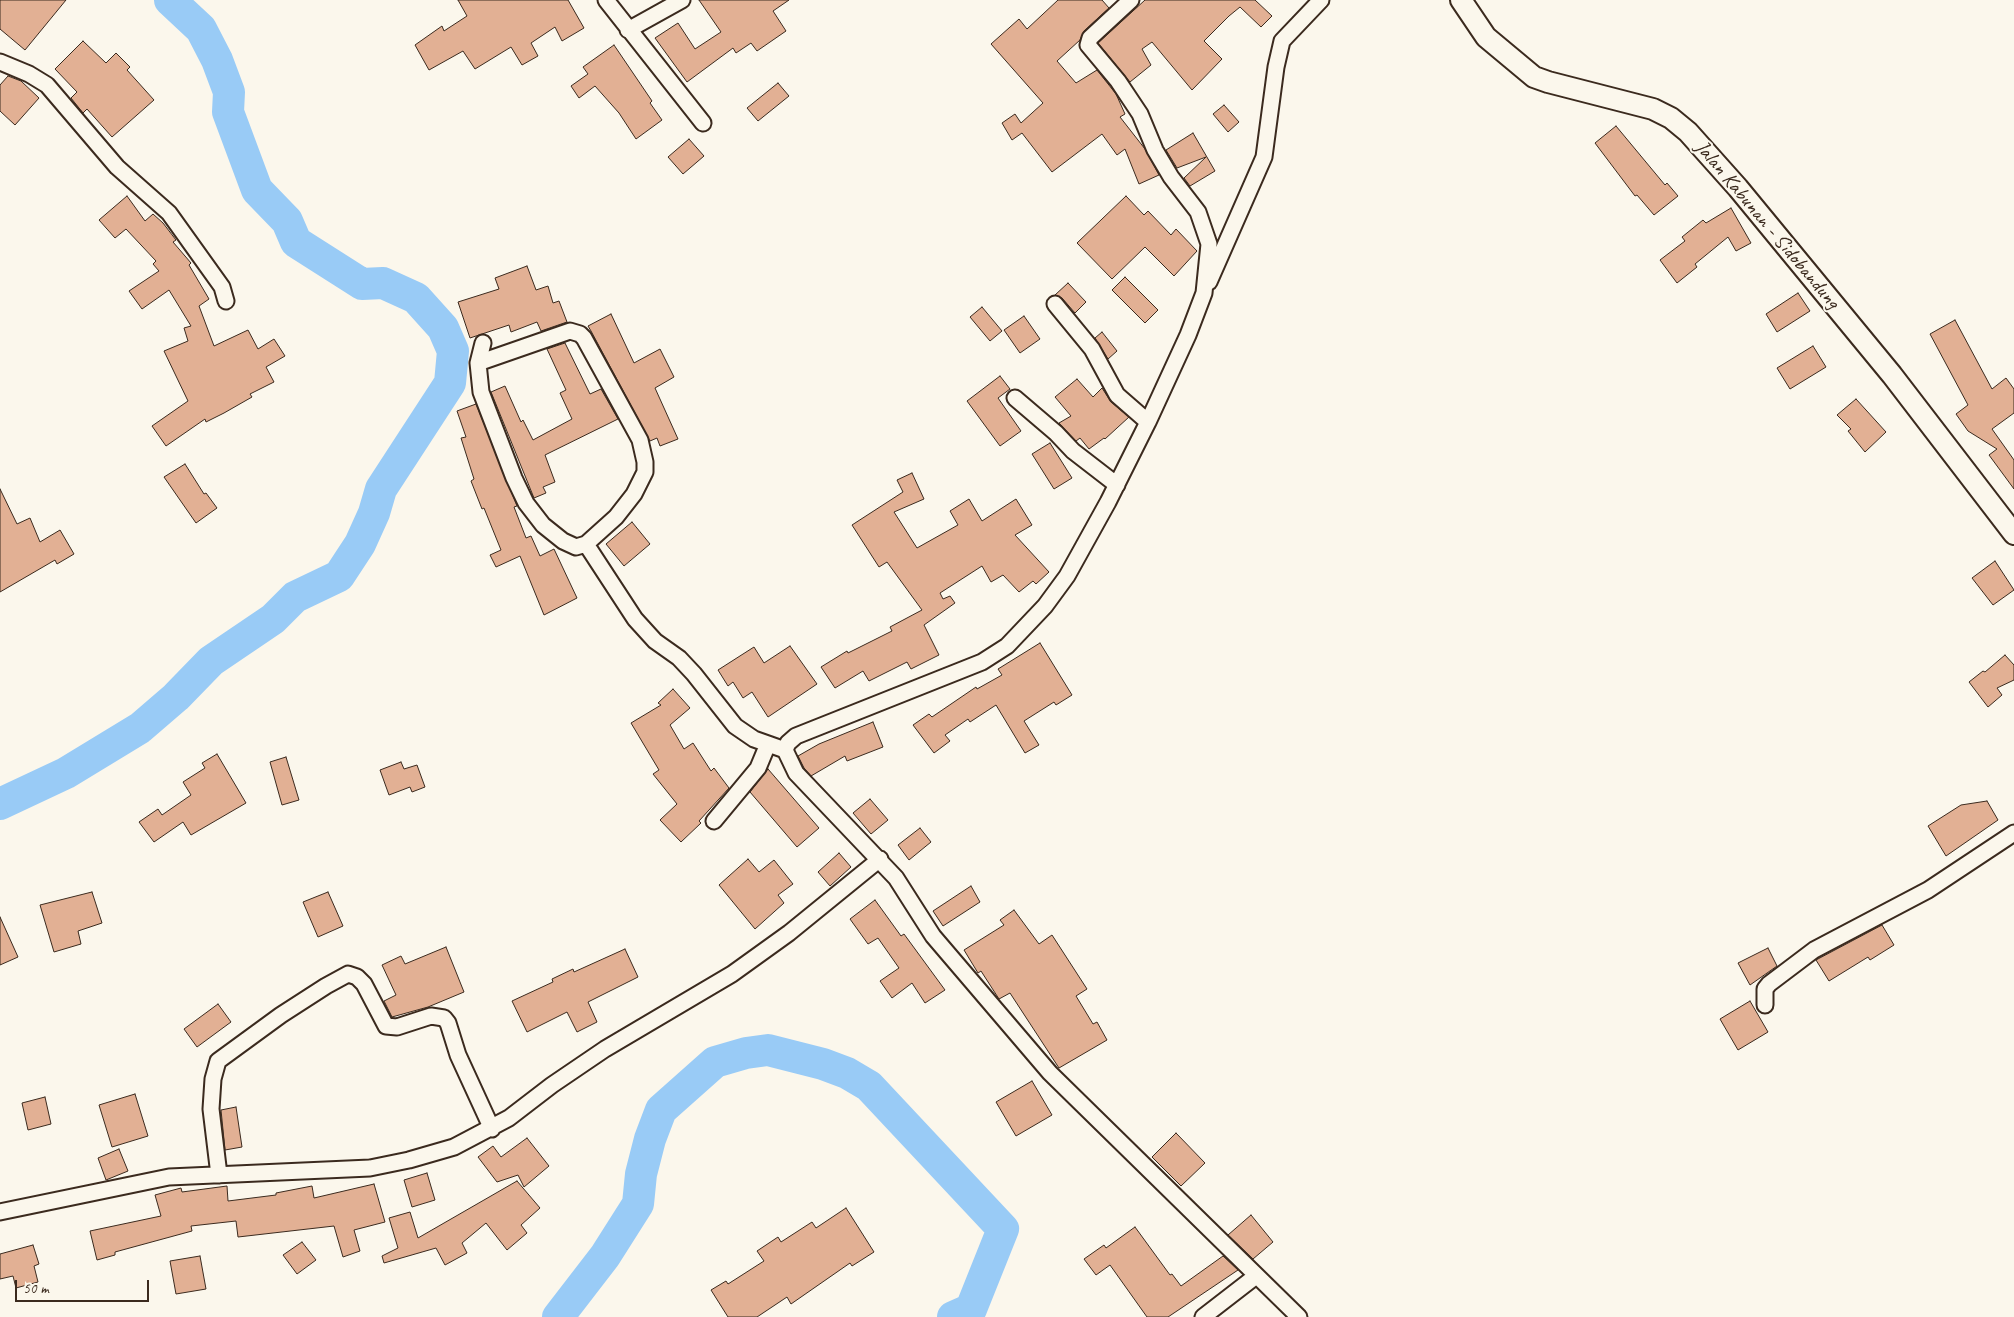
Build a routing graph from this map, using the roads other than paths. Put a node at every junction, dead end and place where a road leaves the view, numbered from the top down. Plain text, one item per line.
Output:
1 (606, 0) edge
2 (682, 0) edge
3 (1131, 0) edge
4 (1320, 0) edge
5 (1461, 0) edge
6 (628, 30) junction
7 (0, 62) edge
8 (703, 123) dead end
9 (1204, 293) junction
10 (226, 301) dead end
11 (1055, 304) dead end
12 (483, 343) dead end
13 (478, 363) junction
14 (1016, 398) dead end
15 (1148, 422) junction
16 (1117, 485) junction
17 (2014, 534) edge
18 (586, 544) junction
19 (768, 744) junction
20 (785, 750) junction
21 (714, 821) dead end
22 (2014, 833) edge
23 (880, 860) junction
24 (1765, 1005) dead end
25 (492, 1128) junction
26 (220, 1174) junction
27 (0, 1212) edge
28 (1256, 1276) junction
29 (1203, 1317) edge
30 (1299, 1317) edge

1 - 6 street
2 - 6 street
3 - 9 street
4 - 9 street
5 - 17 street, Jalan Kabunan - Sidobandung
6 - 8 street
7 - 10 street
9 - 15 street
11 - 15 street
12 - 13 street
13 - 18 street
13 - 18 street
14 - 16 street
15 - 16 street
16 - 20 street
18 - 19 street
19 - 20 street
19 - 21 street
20 - 23 street
22 - 24 street
23 - 25 street
23 - 28 street
25 - 26 street
25 - 26 street
26 - 27 street
28 - 29 street
28 - 30 street

